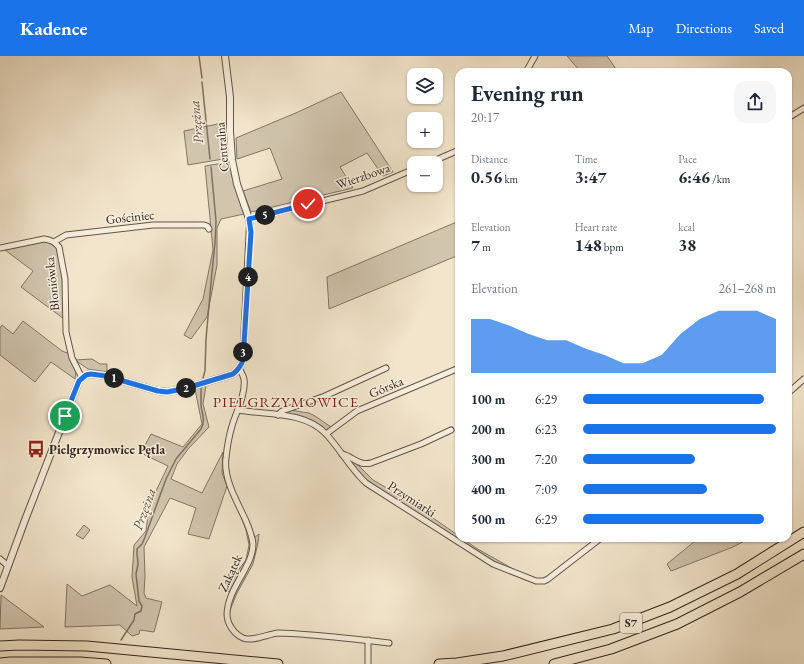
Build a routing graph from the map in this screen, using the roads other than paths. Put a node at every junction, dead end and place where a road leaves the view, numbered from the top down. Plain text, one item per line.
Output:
1 (225, 56) edge
2 (535, 56) edge
3 (528, 68) edge
4 (804, 108) edge
5 (792, 116) edge
6 (455, 152) edge
7 (443, 157) edge
8 (407, 172) edge
9 (249, 219) junction
10 (209, 230) dead end
11 (54, 242) junction
12 (0, 248) edge
13 (239, 368) junction
14 (386, 368) dead end
15 (455, 370) edge
16 (82, 378) junction
17 (804, 379) edge
18 (792, 390) edge
19 (238, 410) junction
20 (278, 415) junction
21 (451, 430) dead end
22 (326, 434) junction
23 (342, 454) junction
24 (804, 532) edge
25 (455, 539) edge
26 (792, 540) edge
27 (459, 542) edge
28 (596, 542) edge
29 (789, 542) edge
30 (804, 554) edge
31 (0, 559) edge
32 (8, 566) junction
33 (0, 588) edge
34 (368, 640) junction
35 (389, 643) dead end
36 (0, 646) edge
37 (0, 663) edge
38 (106, 664) edge
39 (278, 664) edge
40 (368, 664) edge
41 (439, 664) edge
42 (554, 664) edge

1 - 9 street, Centralna
2 - 3 street
4 - 5 street
6 - 7 street
8 - 9 street, Wierzbowa
9 - 13 street, Centralna
10 - 11 street, Gościniec
11 - 12 street, Błoniówka
11 - 16 street, Błoniówka
13 - 16 street
13 - 19 street, Zakątek
14 - 20 street
15 - 22 street, Górska
16 - 32 street
17 - 18 street
19 - 20 street, Przymiarki
19 - 34 street, Zakątek
20 - 22 street, Przymiarki
21 - 23 street
22 - 23 street, Przymiarki
23 - 25 street, Przymiarki
24 - 26 highway, S7
27 - 28 street, Przymiarki
29 - 41 highway, S7
30 - 42 highway, S7
31 - 32 street
32 - 33 street
34 - 35 street, Zakątek
34 - 40 street
36 - 39 highway
37 - 38 highway

